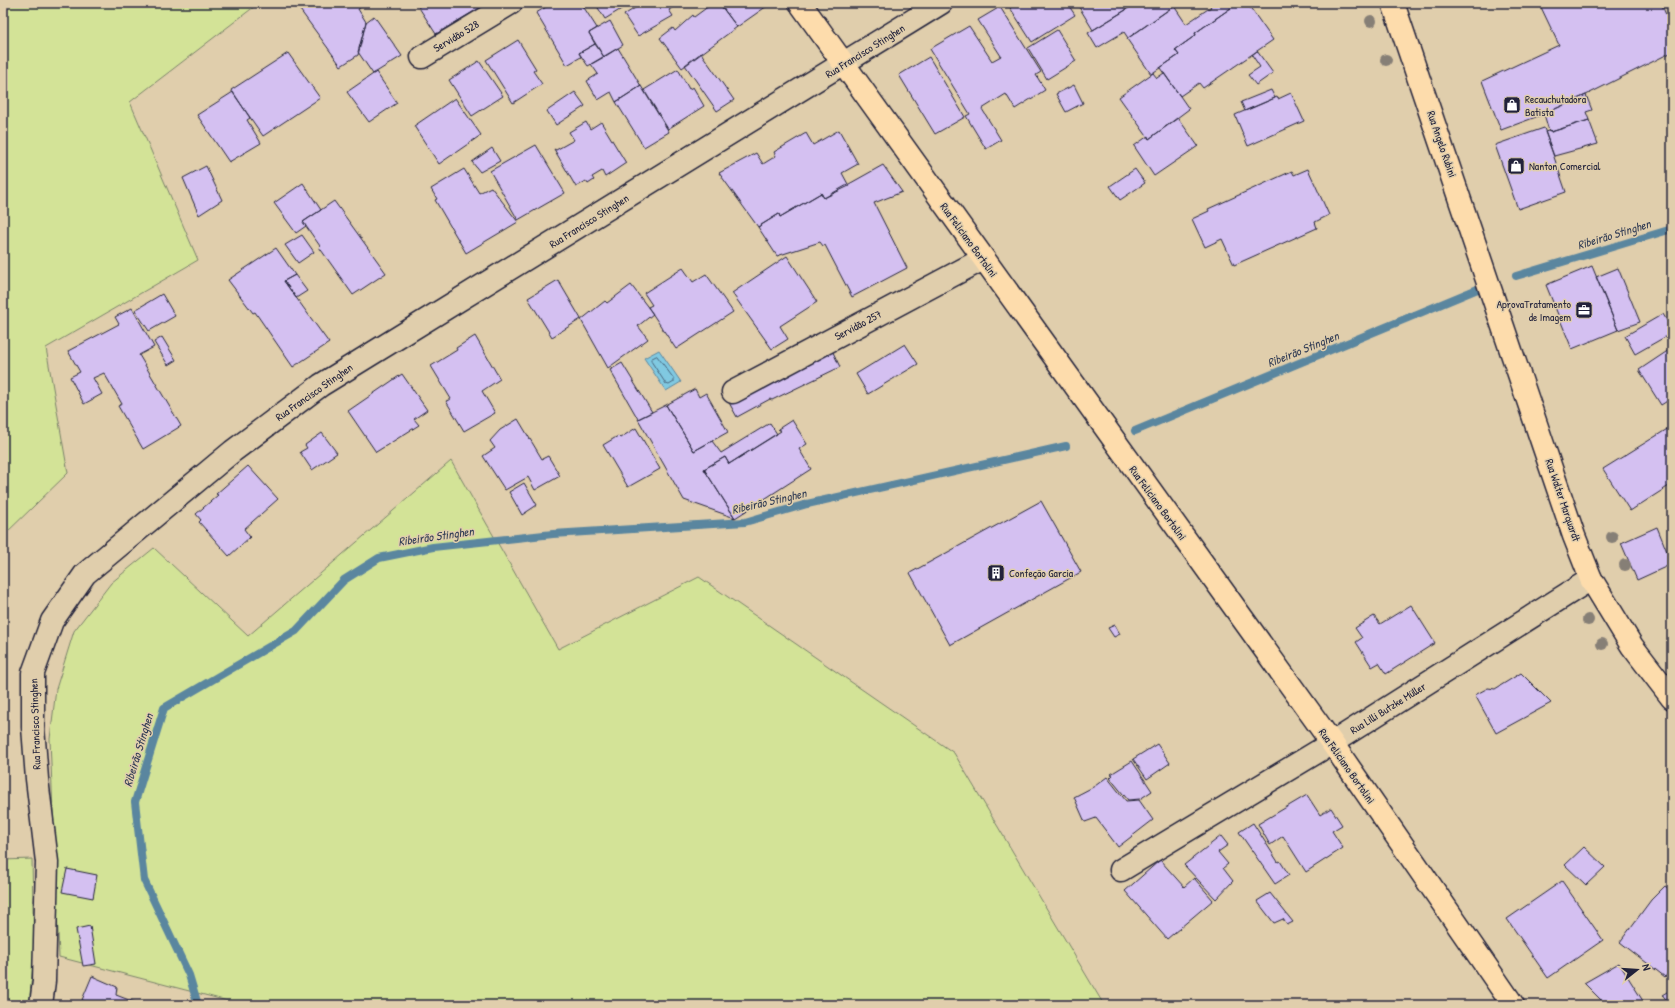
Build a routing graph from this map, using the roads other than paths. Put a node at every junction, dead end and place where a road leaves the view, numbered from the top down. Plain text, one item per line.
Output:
1 (511, 3) edge
2 (800, 3) edge
3 (941, 3) edge
4 (1393, 3) edge
5 (422, 57) dead end
6 (844, 64) junction
7 (982, 259) junction
8 (1490, 285) joint
9 (733, 392) dead end
10 (1591, 579) junction
11 (1672, 698) edge
12 (1332, 743) junction
13 (1121, 870) dead end
14 (42, 1005) edge
15 (1513, 1005) edge

1 - 5 street, Servidão 528
2 - 6 main road, Rua Feliciano Bortolini
3 - 6 street, Rua Francisco Stinghen
4 - 8 main road, Rua Angelo Rubini
6 - 7 main road, Rua Feliciano Bortolini
6 - 14 street, Rua Francisco Stinghen
7 - 9 street, Servidão 257
7 - 12 main road, Rua Feliciano Bortolini
8 - 10 main road, Rua Walter Marquardt
10 - 11 main road, Rua Walter Marquardt
10 - 12 street, Rua Lilli Butzke Müller
12 - 13 street, Rua Lilli Butzke Müller
12 - 15 main road, Rua Feliciano Bortolini

